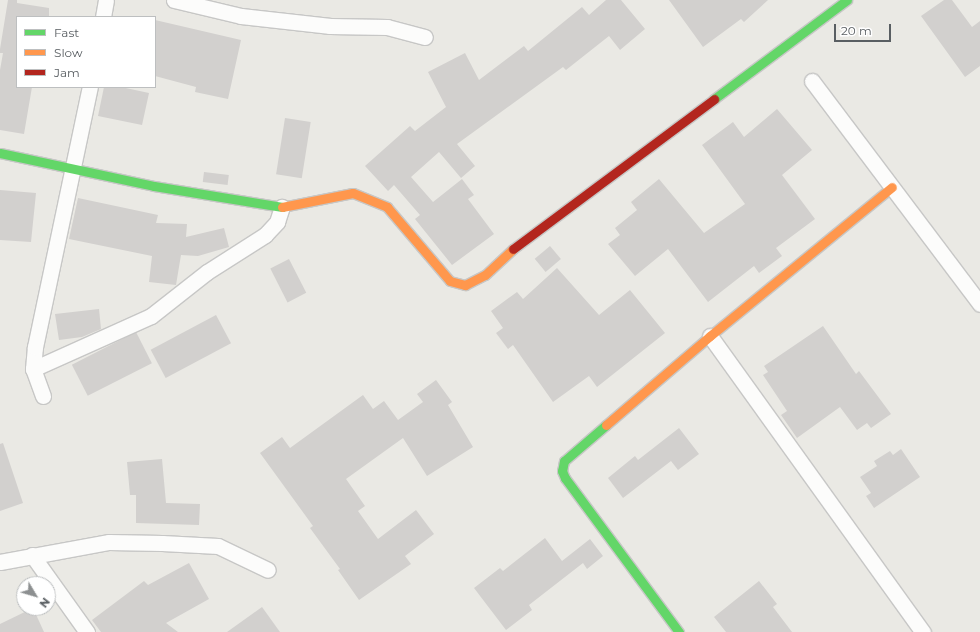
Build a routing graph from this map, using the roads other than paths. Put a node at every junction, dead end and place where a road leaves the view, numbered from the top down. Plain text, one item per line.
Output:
1 (106, 0) edge
2 (174, 0) edge
3 (847, 0) edge
4 (103, 16) edge
5 (425, 37) dead end
6 (812, 80) dead end
7 (90, 88) edge
8 (0, 153) edge
9 (72, 169) junction
10 (892, 187) junction
11 (282, 207) junction
12 (980, 304) edge
13 (710, 336) junction
14 (33, 368) junction
15 (43, 396) dead end
16 (32, 555) junction
17 (0, 562) edge
18 (268, 570) dead end
19 (87, 632) edge
20 (679, 632) edge
21 (923, 632) edge

1 - 4 street
2 - 5 street
3 - 11 street
6 - 10 street
7 - 9 street
8 - 9 street
9 - 11 street
9 - 14 street
10 - 12 street
10 - 13 street
11 - 14 street
13 - 20 street
13 - 21 street
14 - 15 street
16 - 17 street
16 - 18 street
16 - 19 street

